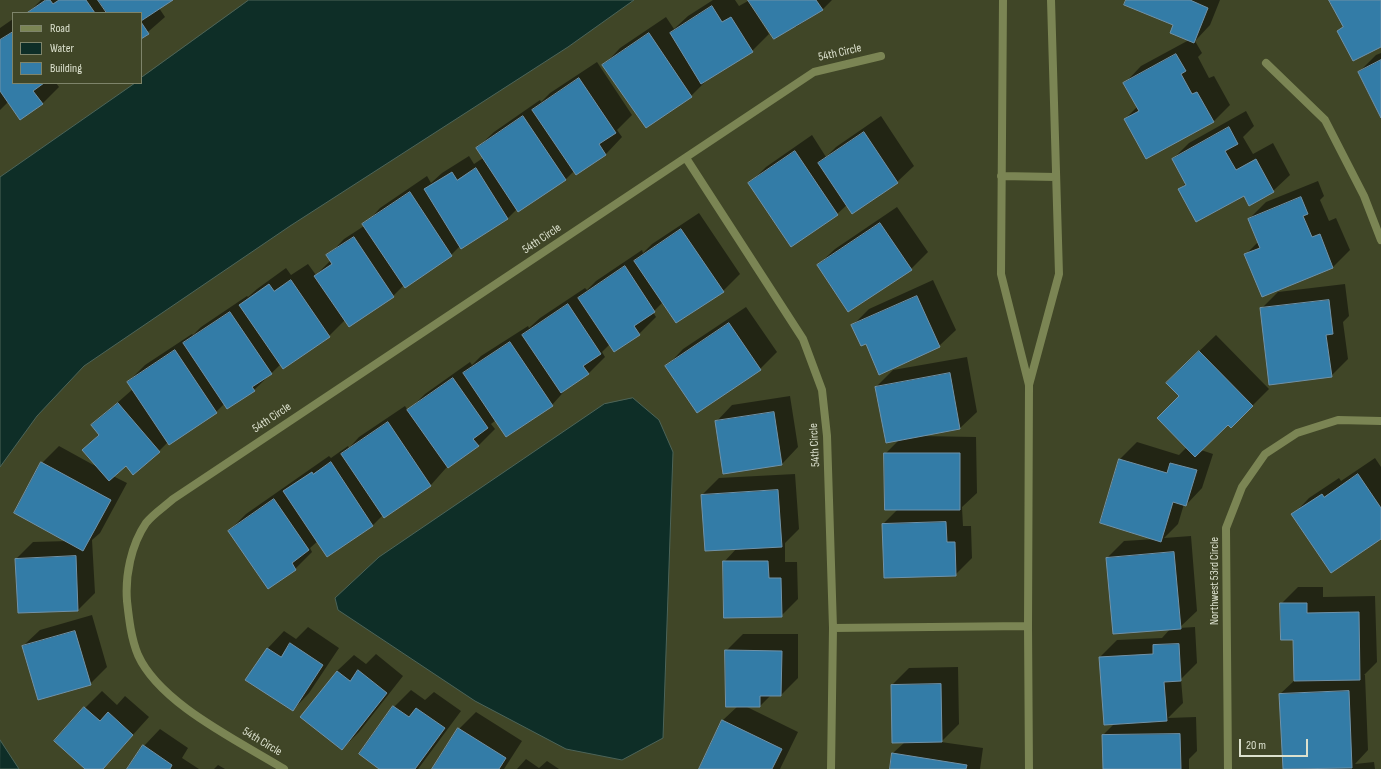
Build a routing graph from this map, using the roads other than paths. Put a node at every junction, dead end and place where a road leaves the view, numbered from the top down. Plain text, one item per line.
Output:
1 (1003, 0) edge
2 (1051, 0) edge
3 (882, 56) dead end
4 (1266, 63) dead end
5 (686, 158) junction
6 (1001, 176) junction
7 (1056, 177) junction
8 (1381, 240) edge
9 (1029, 386) junction
10 (1381, 414) edge
11 (1381, 421) edge
12 (1028, 626) junction
13 (834, 628) junction
14 (284, 769) edge
15 (831, 769) edge
16 (1030, 769) edge
17 (1228, 769) edge

1 - 6 street
2 - 7 street
3 - 5 street, 54th Circle
4 - 8 street
5 - 13 street, 54th Circle
5 - 14 street, 54th Circle
6 - 7 street
6 - 9 street
7 - 9 street
9 - 12 street
10 - 11 street, Northwest 53rd Circle
11 - 17 street, Northwest 53rd Circle
12 - 13 street
12 - 16 street
13 - 15 street, 54th Circle

